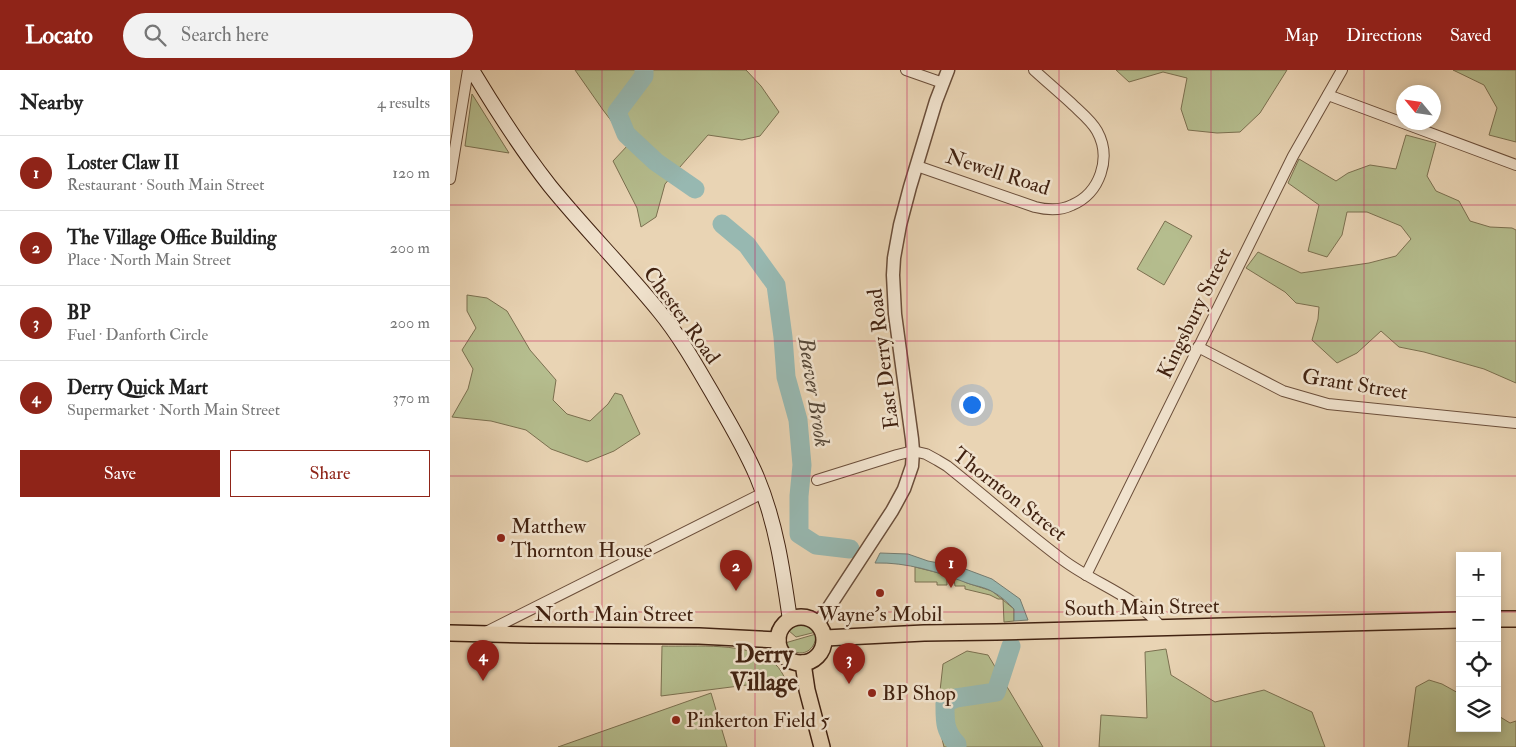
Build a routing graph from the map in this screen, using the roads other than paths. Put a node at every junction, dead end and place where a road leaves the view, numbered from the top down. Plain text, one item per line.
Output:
1 (468, 70) edge
2 (472, 70) edge
3 (906, 70) edge
4 (948, 70) edge
5 (1034, 70) edge
6 (1342, 70) edge
7 (943, 82) junction
8 (1328, 94) junction
9 (452, 156) edge
10 (1516, 165) edge
11 (916, 166) junction
12 (450, 179) edge
13 (1198, 347) junction
14 (1516, 422) edge
15 (913, 451) junction
16 (817, 480) dead end
17 (763, 493) junction
18 (1086, 575) junction
19 (1501, 619) edge
20 (1516, 619) edge
21 (790, 620) junction
22 (1456, 620) edge
23 (818, 624) junction
24 (1162, 628) junction
25 (450, 633) edge
26 (482, 634) junction
27 (825, 638) junction
28 (778, 640) junction
29 (803, 664) junction
30 (822, 747) edge

1 - 9 street
2 - 17 main road, Chester Road
3 - 7 street
4 - 7 street, East Derry Road
5 - 11 street, Newell Road
6 - 8 street, Kingsbury Street
7 - 11 street, East Derry Road
8 - 10 street
8 - 13 street, Kingsbury Street
9 - 12 street
11 - 15 street, East Derry Road
13 - 14 street, Grant Street
13 - 18 street, Kingsbury Street
15 - 16 street
15 - 18 street, Thornton Street
15 - 23 street, East Derry Road
17 - 21 main road, Chester Road
17 - 26 street
18 - 24 street, Thornton Street
19 - 20 main road
21 - 23 main road
21 - 28 main road
22 - 24 main road, South Main Street
23 - 27 main road
24 - 27 main road, South Main Street
25 - 26 main road, North Main Street
26 - 28 main road, North Main Street
27 - 29 main road
28 - 29 main road
29 - 30 main road

